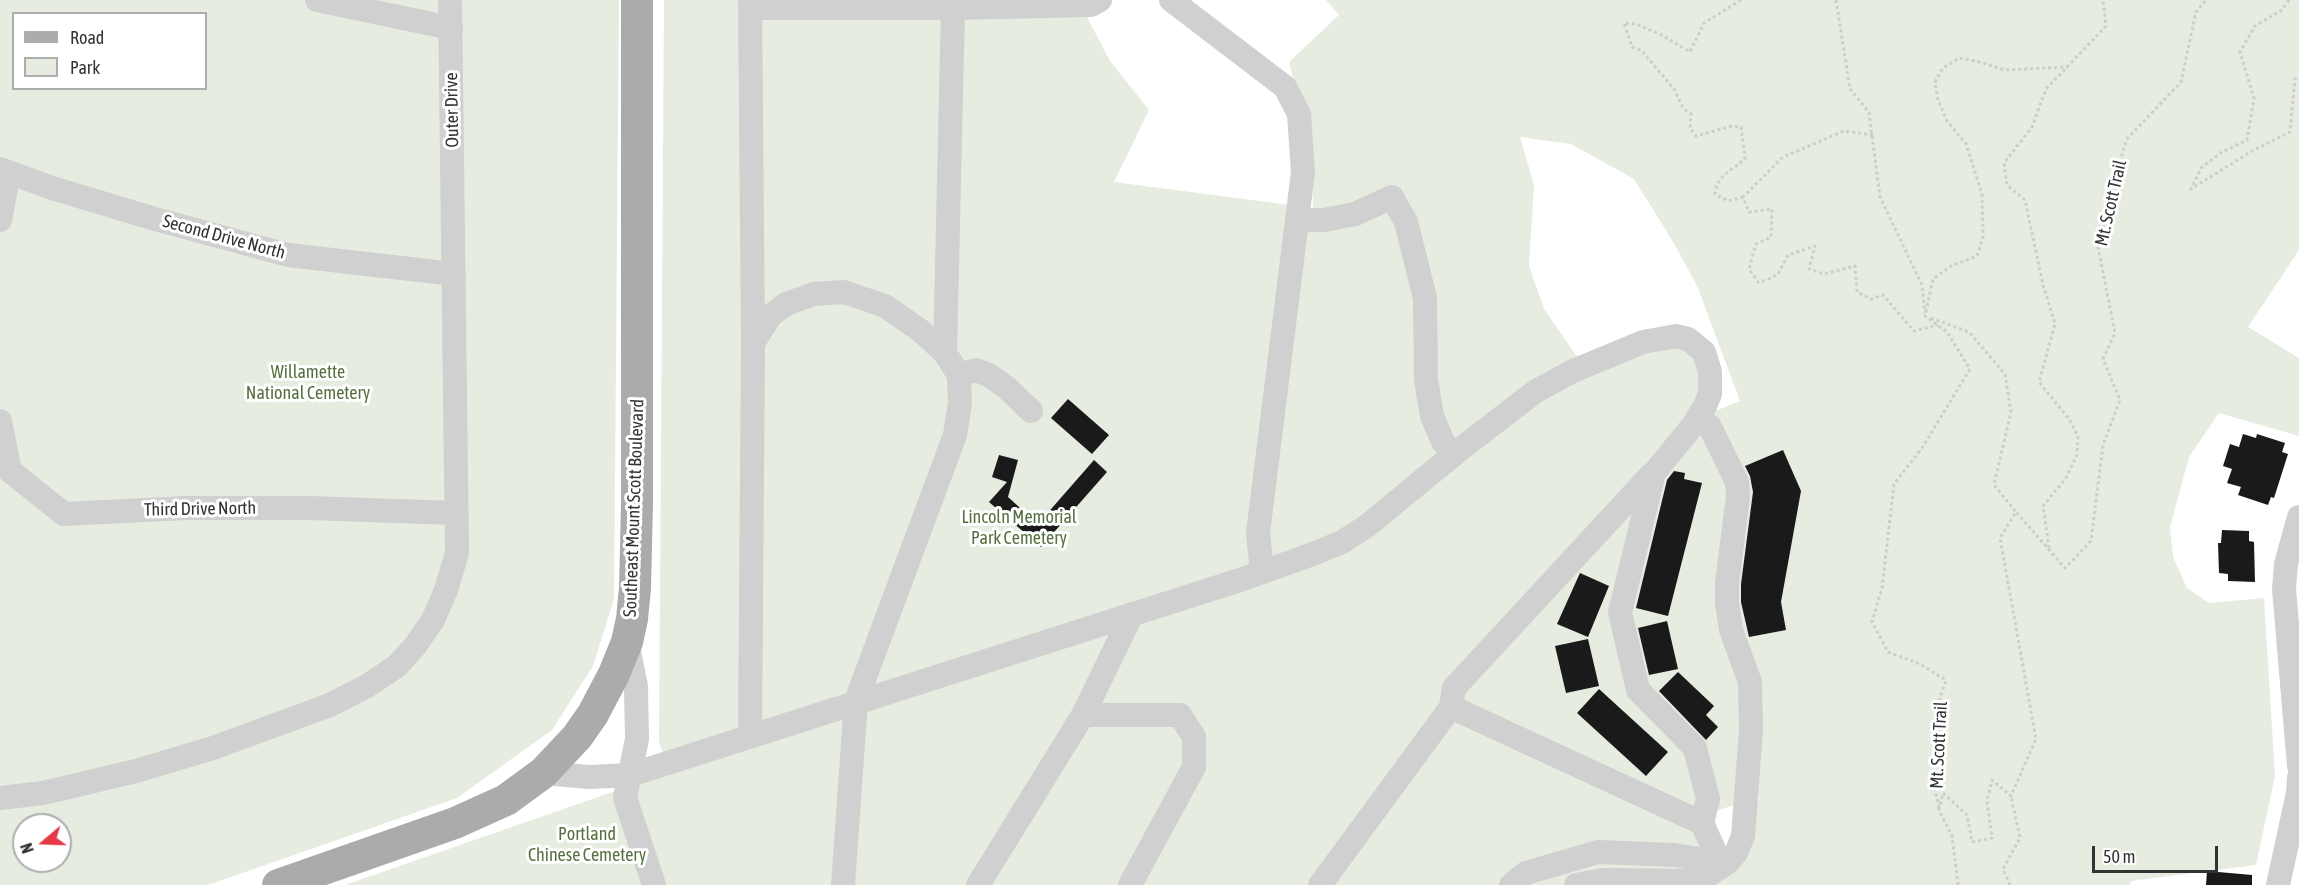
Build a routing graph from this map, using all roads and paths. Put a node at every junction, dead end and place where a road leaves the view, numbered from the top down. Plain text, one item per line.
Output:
1 (317, 0) edge
2 (450, 0) edge
3 (637, 0) edge
4 (1100, 0) edge
5 (1171, 0) edge
6 (1741, 0) edge
7 (1836, 0) edge
8 (2103, 0) edge
9 (2206, 0) edge
10 (2289, 0) edge
11 (750, 4) edge
12 (953, 8) junction
13 (451, 28) junction
14 (2068, 67) junction
15 (2299, 77) edge
16 (1873, 135) junction
17 (4, 171) edge
18 (1743, 197) junction
19 (0, 220) edge
20 (1298, 220) junction
21 (454, 274) junction
22 (1925, 316) junction
23 (1938, 326) junction
24 (753, 343) junction
25 (945, 353) junction
26 (959, 375) junction
27 (1031, 411) dead end
28 (1698, 417) junction
29 (0, 421) edge
30 (1454, 454) junction
31 (1654, 473) junction
32 (2016, 512) junction
33 (456, 513) junction
34 (2299, 517) edge
35 (2049, 549) junction
36 (1262, 572) junction
37 (1132, 614) junction
38 (627, 642) junction
39 (856, 701) junction
40 (1451, 707) junction
41 (1083, 715) junction
42 (750, 736) junction
43 (2299, 766) edge
44 (543, 773) junction
45 (630, 775) junction
46 (2299, 777) edge
47 (2011, 796) junction
48 (0, 798) edge
49 (1939, 810) junction
50 (1702, 823) junction
51 (1729, 874) edge
52 (278, 885) edge
53 (654, 885) edge
54 (843, 885) edge
55 (978, 885) edge
56 (1130, 885) edge
57 (1320, 885) edge
58 (1511, 885) edge
59 (1576, 885) edge
60 (1958, 885) edge
61 (2010, 885) edge
62 (2278, 885) edge

1 - 13 street
2 - 13 street, Outer Drive
3 - 38 main road, Southeast Mount Scott Boulevard
4 - 12 street
5 - 20 street
6 - 18 path
7 - 16 path
8 - 14 path
9 - 35 path, Mt. Scott Trail
10 - 15 path
11 - 12 street
11 - 24 street
12 - 25 street
13 - 21 street, Outer Drive
14 - 22 path
14 - 35 path
16 - 18 path
16 - 22 path
17 - 19 street
17 - 21 street, Second Drive North
18 - 23 path
20 - 30 street
20 - 36 street
21 - 33 street, Outer Drive
22 - 23 path, Mt. Scott Trail
22 - 32 path, Mt. Scott Trail
23 - 49 path, Mt. Scott Trail
24 - 25 street
24 - 42 street
25 - 26 street
26 - 27 street
26 - 39 street
28 - 30 street
28 - 31 street
28 - 51 street
29 - 33 street, Third Drive North
30 - 36 street
31 - 40 street
31 - 50 street
32 - 35 path, Mt. Scott Trail
32 - 47 path
33 - 48 street, Outer Drive
34 - 43 street
36 - 37 street
37 - 39 street
37 - 41 street
38 - 44 main road, Southeast Mount Scott Boulevard
38 - 45 street
39 - 42 street
39 - 54 street
40 - 50 street
40 - 57 street
41 - 55 street
41 - 56 street
42 - 45 street
44 - 45 street
44 - 52 main road, Southeast Mount Scott Boulevard
45 - 53 street
46 - 62 street
47 - 49 path, Mt. Scott Trail
47 - 61 path
49 - 60 path, Mt. Scott Trail
50 - 51 street
51 - 58 street
51 - 59 street

